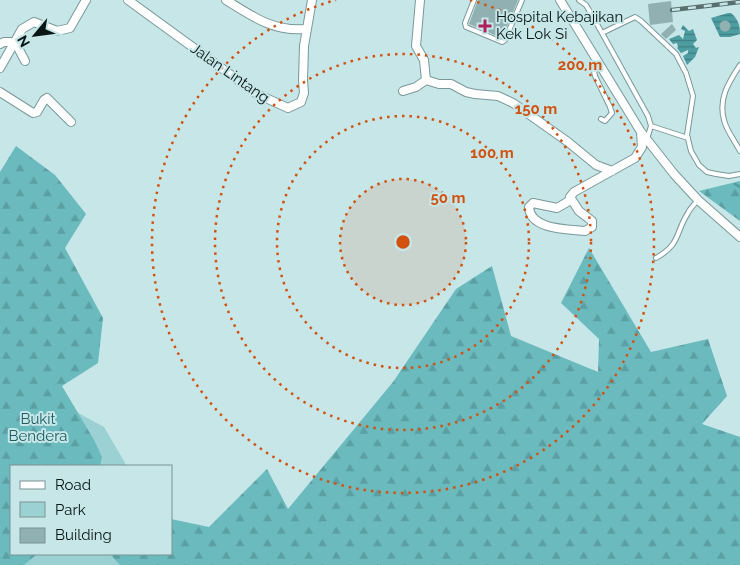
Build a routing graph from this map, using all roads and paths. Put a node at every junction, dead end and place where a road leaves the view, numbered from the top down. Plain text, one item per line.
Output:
1 (86, 0) edge
2 (128, 0) edge
3 (226, 0) edge
4 (312, 0) edge
5 (420, 0) edge
6 (474, 0) edge
7 (522, 0) edge
8 (560, 0) edge
9 (579, 0) edge
10 (306, 29) junction
11 (602, 33) junction
12 (15, 42) junction
13 (0, 44) edge
14 (26, 61) dead end
15 (740, 65) edge
16 (601, 66) junction
17 (0, 68) edge
18 (426, 80) junction
19 (403, 91) dead end
20 (0, 92) edge
21 (601, 119) dead end
22 (71, 122) dead end
23 (651, 126) junction
24 (641, 132) junction
25 (688, 138) junction
26 (647, 139) junction
27 (740, 151) edge
28 (612, 171) junction
29 (740, 174) edge
30 (570, 197) junction
31 (698, 200) junction
32 (740, 237) edge
33 (656, 258) dead end

1 - 12 street
2 - 10 street, Jalan Lintang
3 - 10 street
4 - 10 street, Jalan Lintang
5 - 18 street
6 - 7 lane
8 - 16 street
9 - 11 lane
11 - 23 lane
11 - 25 lane
12 - 13 street
12 - 14 street
12 - 17 street
15 - 27 lane
16 - 21 lane
16 - 24 street
18 - 19 street
18 - 28 street
20 - 22 street
23 - 25 lane
23 - 26 lane
24 - 26 street
24 - 28 street
25 - 29 lane
26 - 31 street
28 - 30 street
30 - 30 street
31 - 32 street
31 - 33 lane

